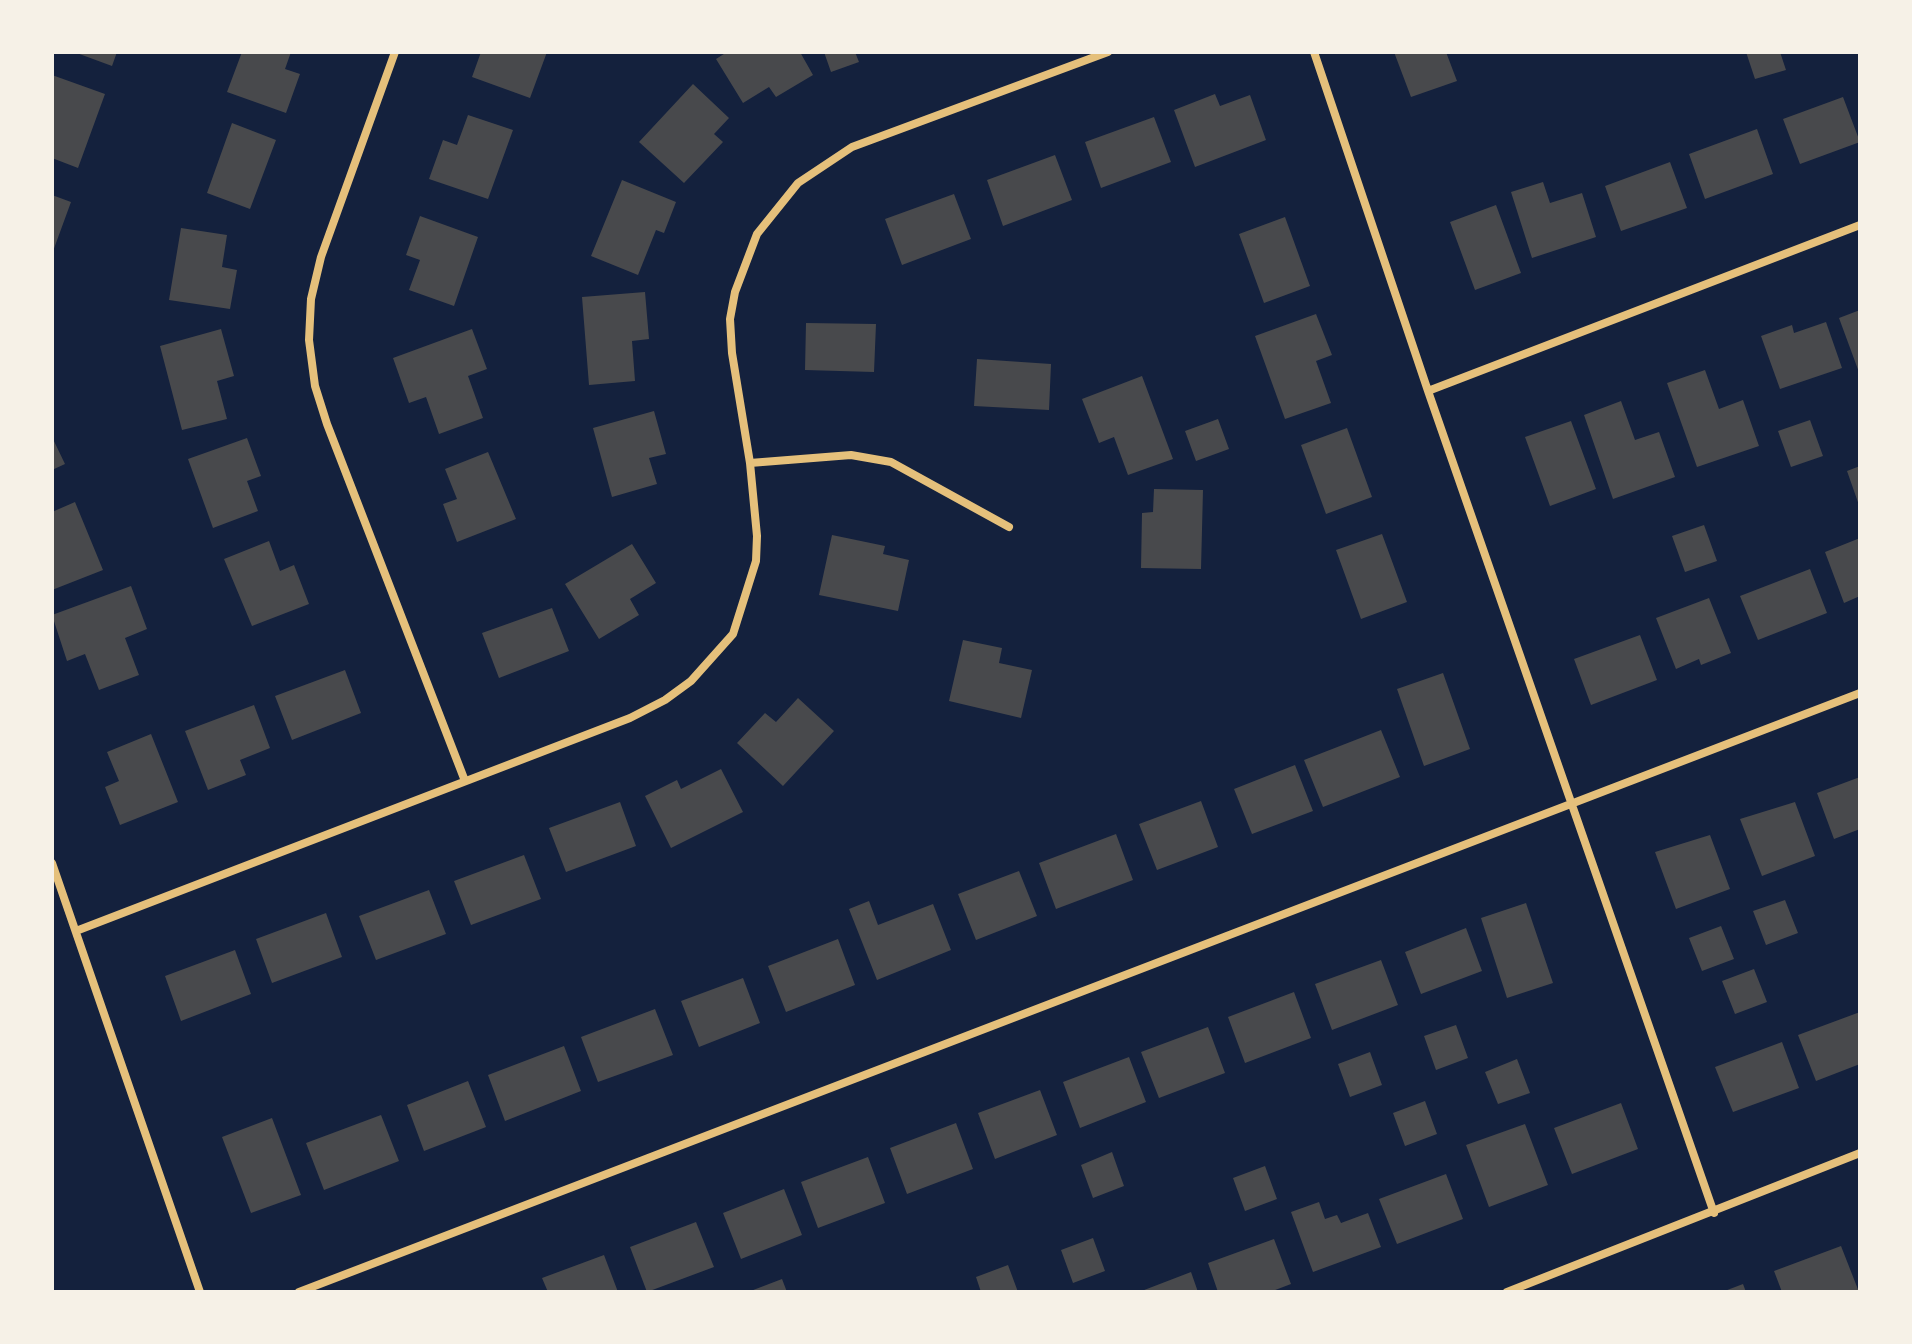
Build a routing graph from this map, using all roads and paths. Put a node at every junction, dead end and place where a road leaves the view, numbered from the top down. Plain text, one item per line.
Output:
1 (395, 52) edge
2 (1108, 52) edge
3 (1314, 52) edge
4 (1860, 225) edge
5 (1428, 391) junction
6 (750, 463) junction
7 (1009, 527) dead end
8 (1860, 693) edge
9 (465, 781) junction
10 (1574, 803) junction
11 (52, 863) edge
12 (76, 931) junction
13 (1860, 1153) edge
14 (1714, 1213) junction
15 (200, 1292) edge
16 (299, 1292) edge
17 (1507, 1292) edge

1 - 9 street
2 - 6 street
3 - 5 street
4 - 5 street
5 - 10 street
6 - 7 street
6 - 9 street
8 - 10 street
9 - 12 street
10 - 14 street
10 - 16 street
11 - 12 street
12 - 15 street
13 - 14 street
14 - 17 street

